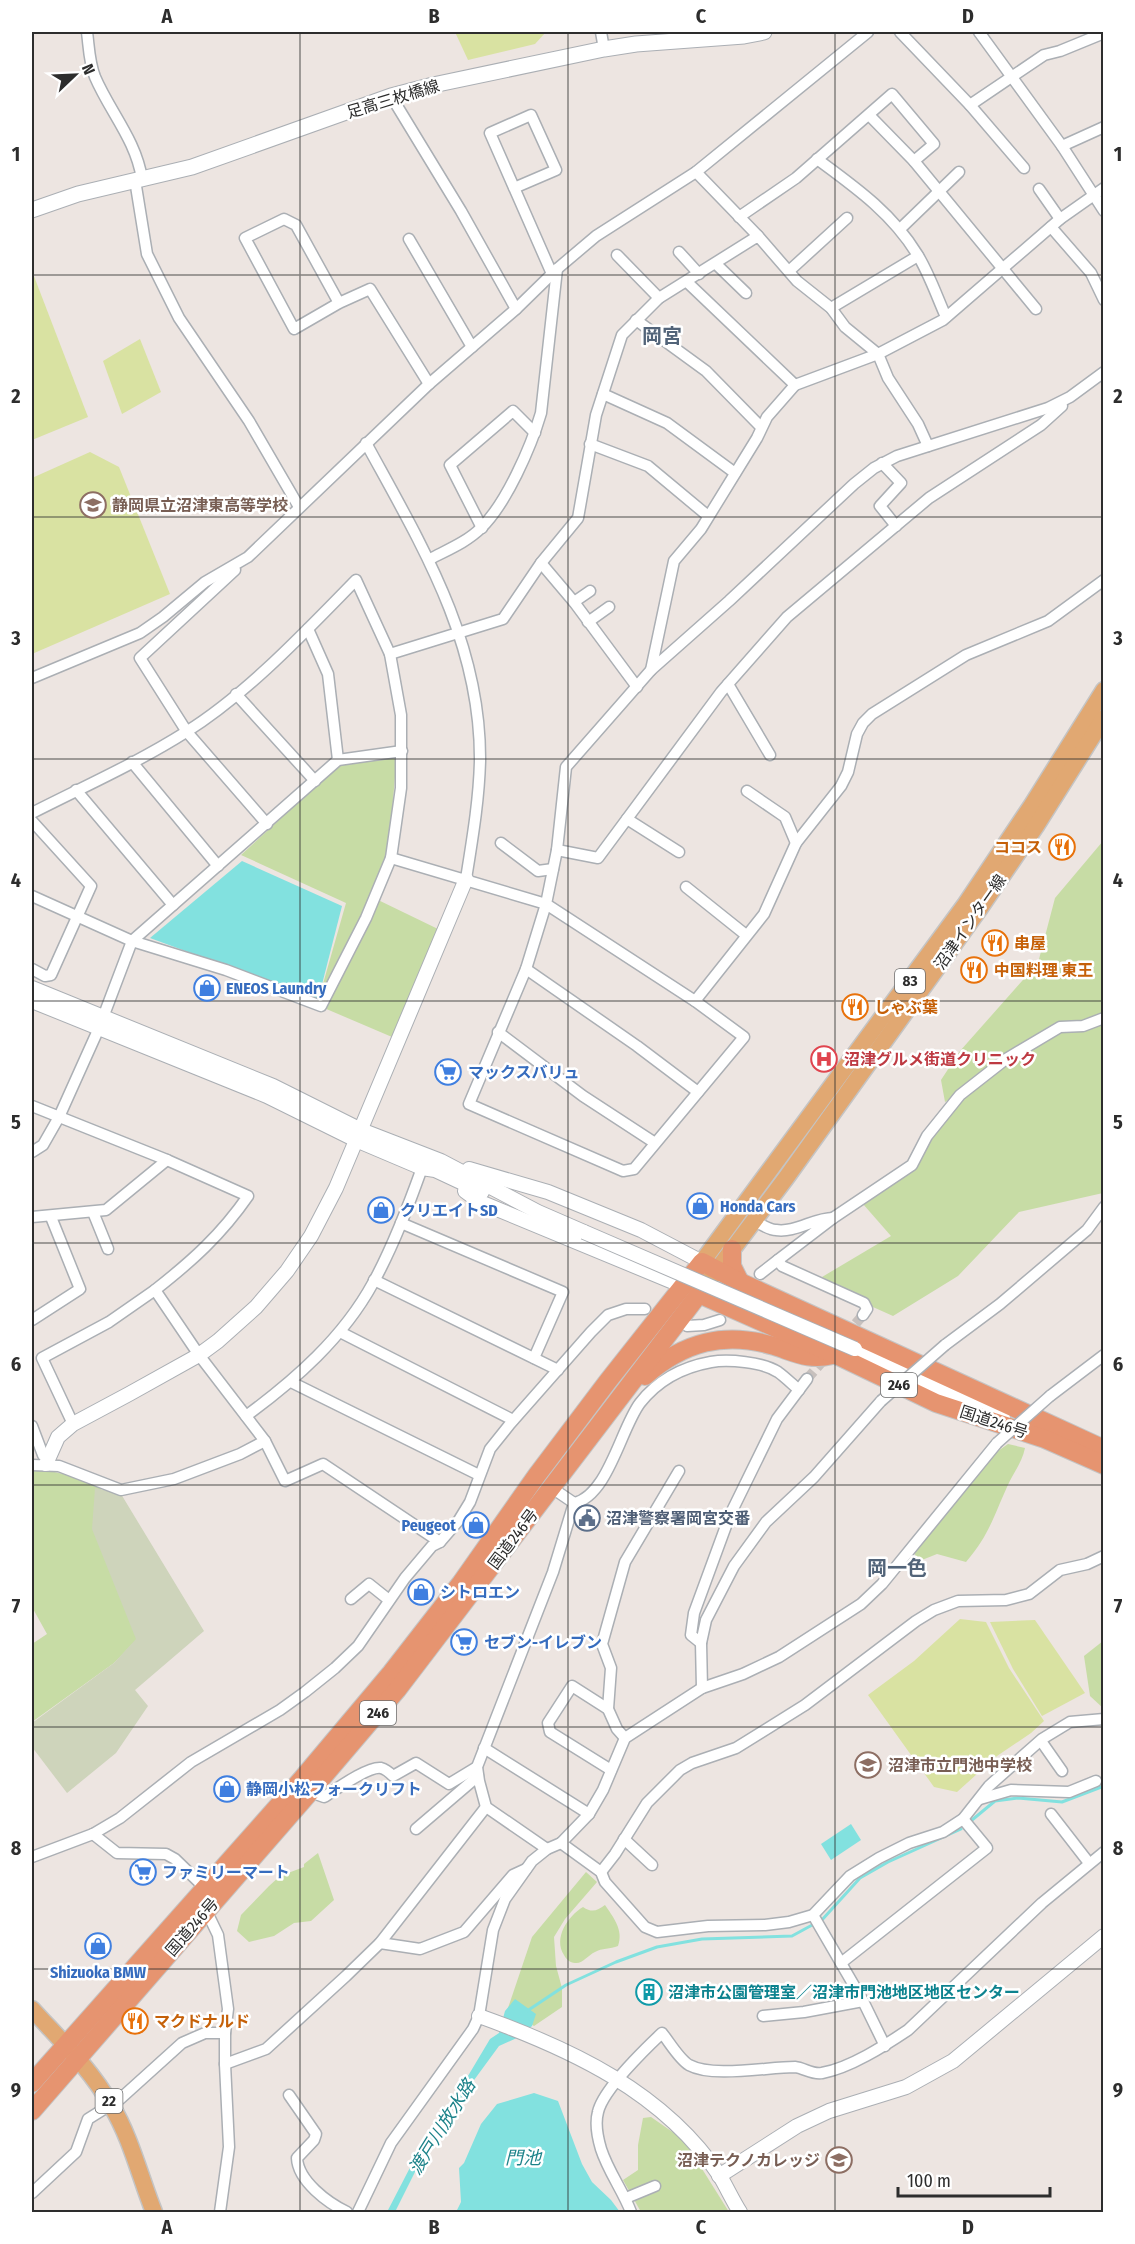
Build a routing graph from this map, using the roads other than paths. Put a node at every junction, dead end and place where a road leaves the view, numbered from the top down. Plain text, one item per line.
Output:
1 (88, 32) edge
2 (601, 32) edge
3 (764, 32) edge
4 (868, 32) edge
5 (900, 32) edge
6 (979, 32) edge
7 (1103, 32) edge
8 (660, 37) edge
9 (604, 49) junction
10 (1011, 76) junction
11 (391, 96) junction
12 (970, 105) junction
13 (869, 115) junction
14 (1104, 126) edge
15 (1062, 146) junction
16 (818, 159) junction
17 (914, 161) junction
18 (1024, 168) dead end
19 (696, 172) junction
20 (959, 172) dead end
21 (138, 179) junction
22 (514, 188) junction
23 (1104, 188) edge
24 (1039, 189) dead end
25 (938, 192) junction
26 (1092, 196) junction
27 (32, 210) edge
28 (1104, 211) edge
29 (739, 217) junction
30 (847, 218) dead end
31 (1060, 219) junction
32 (1051, 227) junction
33 (900, 229) junction
34 (758, 236) junction
35 (409, 239) dead end
36 (678, 252) dead end
37 (617, 255) dead end
38 (918, 256) junction
39 (716, 264) junction
40 (1003, 269) junction
41 (789, 271) junction
42 (555, 272) junction
43 (699, 274) junction
44 (687, 282) junction
45 (746, 293) dead end
46 (659, 298) junction
47 (1104, 300) edge
48 (339, 303) junction
49 (831, 308) junction
50 (516, 309) junction
51 (1036, 309) dead end
52 (946, 317) junction
53 (636, 320) junction
54 (472, 347) junction
55 (878, 354) junction
56 (1104, 372) edge
57 (429, 384) junction
58 (795, 385) junction
59 (603, 394) junction
60 (1070, 397) junction
61 (761, 427) junction
62 (536, 433) junction
63 (366, 443) junction
64 (590, 444) junction
65 (928, 446) junction
66 (882, 463) junction
67 (735, 473) junction
68 (299, 507) junction
69 (708, 516) junction
70 (896, 526) junction
71 (482, 528) junction
72 (248, 557) junction
73 (430, 559) junction
74 (541, 563) junction
75 (1104, 580) edge
76 (590, 591) dead end
77 (574, 602) junction
78 (609, 607) dead end
79 (588, 622) junction
80 (308, 628) junction
81 (459, 632) junction
82 (390, 654) junction
83 (651, 670) junction
84 (32, 678) edge
85 (729, 684) junction
86 (636, 687) junction
87 (1104, 690) edge
88 (237, 694) junction
89 (1104, 718) edge
90 (187, 732) junction
91 (402, 751) junction
92 (770, 755) dead end
93 (338, 760) junction
94 (132, 762) junction
95 (315, 780) junction
96 (76, 790) junction
97 (747, 791) dead end
98 (32, 813) edge
99 (627, 819) junction
100 (32, 821) edge
101 (267, 824) junction
102 (501, 843) dead end
103 (796, 843) junction
104 (557, 850) junction
105 (679, 852) dead end
106 (391, 858) junction
107 (218, 866) junction
108 (553, 869) junction
109 (466, 879) junction
110 (686, 887) dead end
111 (32, 896) edge
112 (546, 904) junction
113 (173, 905) junction
114 (77, 915) junction
115 (746, 935) junction
116 (132, 941) junction
117 (32, 969) edge
118 (526, 969) junction
119 (32, 988) edge
120 (32, 1001) edge
121 (695, 1001) junction
122 (1104, 1018) edge
123 (100, 1023) junction
124 (498, 1032) junction
125 (698, 1092) junction
126 (32, 1106) edge
127 (59, 1117) junction
128 (358, 1135) junction
129 (655, 1143) junction
130 (32, 1152) edge
131 (167, 1160) junction
132 (433, 1166) junction
133 (1104, 1207) edge
134 (93, 1212) junction
135 (32, 1217) edge
136 (51, 1217) junction
137 (833, 1218) junction
138 (754, 1221) junction
139 (401, 1223) junction
140 (732, 1249) junction
141 (108, 1250) dead end
142 (778, 1260) junction
143 (709, 1266) junction
144 (760, 1274) dead end
145 (374, 1280) junction
146 (740, 1282) junction
147 (155, 1290) junction
148 (691, 1290) junction
149 (645, 1309) dead end
150 (864, 1315) dead end
151 (32, 1320) edge
152 (720, 1320) dead end
153 (687, 1326) dead end
154 (340, 1332) junction
155 (834, 1354) junction
156 (198, 1355) junction
157 (1104, 1355) edge
158 (534, 1358) junction
159 (884, 1362) junction
160 (558, 1370) junction
161 (807, 1379) tunnel mouth
162 (291, 1382) junction
163 (799, 1390) junction
164 (246, 1416) junction
165 (513, 1420) junction
166 (1043, 1420) junction
167 (73, 1424) junction
168 (32, 1426) edge
169 (1045, 1439) junction
170 (265, 1441) junction
171 (1104, 1449) edge
172 (575, 1457) junction
173 (42, 1461) edge
174 (1104, 1465) edge
175 (679, 1471) dead end
176 (479, 1475) junction
177 (552, 1488) junction
178 (574, 1503) junction
179 (440, 1542) junction
180 (1104, 1556) edge
181 (351, 1599) dead end
182 (389, 1600) junction
183 (701, 1643) junction
184 (702, 1688) junction
185 (608, 1709) junction
186 (1104, 1719) edge
187 (625, 1738) junction
188 (1041, 1740) junction
189 (484, 1748) junction
190 (611, 1770) junction
191 (478, 1771) junction
192 (1062, 1771) dead end
193 (1096, 1781) dead end
194 (310, 1792) junction
195 (980, 1799) junction
196 (486, 1807) junction
197 (589, 1814) junction
198 (1051, 1814) dead end
199 (963, 1819) junction
200 (416, 1829) dead end
201 (93, 1834) junction
202 (624, 1839) junction
203 (561, 1843) junction
204 (547, 1849) junction
205 (1104, 1852) edge
206 (32, 1856) edge
207 (1089, 1863) junction
208 (652, 1865) dead end
209 (526, 1869) junction
210 (601, 1872) junction
211 (205, 1888) junction
212 (206, 1910) junction
213 (813, 1915) junction
214 (1104, 1936) edge
215 (380, 1943) junction
216 (841, 1963) junction
217 (862, 2001) junction
218 (32, 2009) edge
219 (479, 2016) junction
220 (763, 2016) dead end
221 (38, 2025) edge
222 (225, 2033) junction
223 (885, 2046) junction
224 (72, 2051) junction
225 (225, 2064) junction
226 (620, 2079) junction
227 (32, 2083) edge
228 (289, 2095) dead end
229 (112, 2105) junction
230 (32, 2111) edge
231 (720, 2176) junction
232 (655, 2186) dead end
233 (32, 2193) edge
234 (626, 2199) junction
235 (154, 2212) edge
236 (220, 2212) edge
237 (347, 2212) edge
238 (358, 2212) edge
239 (631, 2212) edge
240 (740, 2212) edge

1 - 21 street
2 - 9 street
3 - 8 main road, 足高三枚橋線
4 - 19 street
5 - 12 street
6 - 10 street
7 - 10 street
8 - 9 main road, 足高三枚橋線
9 - 11 main road, 足高三枚橋線
10 - 12 street
10 - 15 street
11 - 21 main road, 足高三枚橋線
11 - 50 street
12 - 18 street
13 - 16 street
13 - 17 street
13 - 17 street
14 - 15 street
15 - 26 street
16 - 29 street
16 - 33 street
17 - 25 street
19 - 29 street
19 - 42 street
20 - 25 street
21 - 27 main road, 足高三枚橋線
21 - 68 street
22 - 22 street
22 - 42 street
23 - 26 street
24 - 31 street
25 - 33 street
25 - 40 street
26 - 28 street
26 - 31 street
29 - 34 street
30 - 41 street
31 - 32 street
32 - 40 street
32 - 47 street
33 - 38 street
34 - 39 street
34 - 41 street
35 - 54 street
36 - 43 street
37 - 46 street
38 - 49 street
38 - 52 street
39 - 43 street
39 - 45 street
40 - 51 street
40 - 52 street
41 - 49 street
42 - 50 street
42 - 62 street
43 - 44 street
44 - 46 street
44 - 58 street
46 - 53 street
48 - 48 street
48 - 57 street
49 - 55 street
50 - 54 street
52 - 55 street
53 - 59 street
53 - 61 street
54 - 57 street
55 - 58 street
55 - 65 street
56 - 60 street
57 - 63 street
58 - 61 street
59 - 64 street
59 - 67 street
60 - 65 street
60 - 70 street
61 - 67 street
62 - 71 street
62 - 71 street
63 - 68 street
63 - 73 street
64 - 69 street
64 - 74 street
65 - 66 street
66 - 70 street
66 - 83 street
67 - 69 street
68 - 72 street
69 - 83 street
70 - 85 street
71 - 73 street
72 - 84 street
72 - 90 street
73 - 81 street
74 - 77 street
74 - 81 street
75 - 103 street
76 - 77 street
77 - 79 street
78 - 79 street
79 - 86 street
80 - 82 street
80 - 88 street
80 - 93 street
81 - 82 street
81 - 109 street
82 - 91 street
83 - 86 street
85 - 92 street
85 - 99 street
86 - 104 street
87 - 143 main road, 沼津インター線 / 83
88 - 90 street
88 - 95 street
89 - 138 main road, 沼津インター線 / 83
90 - 94 street
90 - 101 street
91 - 93 street
91 - 106 street
93 - 95 street
94 - 96 street
94 - 107 street
95 - 101 street
96 - 98 street
96 - 113 street
97 - 103 street
99 - 104 street
99 - 105 street
100 - 114 street
101 - 107 street
102 - 108 street
103 - 115 street
104 - 108 street
106 - 109 street
106 - 116 street
107 - 113 street
108 - 112 street
109 - 112 street
109 - 128 street
110 - 115 street
111 - 114 street
112 - 118 street
112 - 121 street
113 - 116 street
114 - 116 street
114 - 117 street
115 - 121 street
116 - 123 street
118 - 124 street
118 - 125 street
119 - 123 street
120 - 123 street
121 - 125 street
122 - 137 street
123 - 127 street
123 - 128 street
124 - 129 street
124 - 129 street
125 - 129 street
126 - 127 street
127 - 130 street
127 - 131 street
128 - 132 street
128 - 132 street
128 - 156 street
131 - 134 street
131 - 147 street
132 - 139 street
132 - 143 street
132 - 148 street
132 - 159 street, bridge
133 - 183 street, bridge
134 - 136 street
134 - 141 street
135 - 136 street
136 - 151 street
137 - 138 street
137 - 142 street
138 - 140 main road, 沼津インター線 / 83
139 - 145 street
139 - 158 street
140 - 143 main road, 沼津インター線 / 83
140 - 146 highway
142 - 144 street
142 - 150 street
143 - 146 highway, 国道246号 / 246
143 - 148 highway, 国道246号 / 246
145 - 154 street
145 - 158 street
146 - 166 highway, 国道246号 / 246
147 - 156 street
147 - 167 street
148 - 155 highway, 国道246号 / 246
148 - 172 highway, 国道246号 / 246
148 - 211 highway, 国道246号 / 246
149 - 160 street
152 - 153 street
154 - 162 street
154 - 165 street
155 - 169 highway, 国道246号 / 246
155 - 172 highway, 246
156 - 164 street
156 - 167 street
157 - 184 street, bridge
158 - 160 street
159 - 166 street
159 - 169 street
160 - 165 street
161 - 163 street
162 - 164 street
162 - 176 street
163 - 178 street
163 - 183 street
164 - 170 street
165 - 176 street
166 - 171 highway, 国道246号 / 246
167 - 173 street
168 - 173 street
169 - 174 highway, 国道246号 / 246
170 - 173 street
170 - 179 street
172 - 177 highway, 国道246号 / 246
175 - 185 street
176 - 179 street
177 - 178 street
177 - 194 highway, 国道246号 / 246
178 - 189 street
179 - 182 street
180 - 202 street
181 - 182 street
182 - 201 street
183 - 184 street
184 - 187 street
185 - 187 street
185 - 190 street
186 - 188 street
187 - 190 street
188 - 192 street
188 - 195 street
189 - 191 street
189 - 197 street
190 - 197 street
191 - 194 street
191 - 196 street
191 - 200 street
193 - 195 street
194 - 212 highway, 国道246号 / 246
195 - 199 street
196 - 204 street
196 - 215 street
197 - 203 street
198 - 207 street
199 - 213 street
199 - 216 street
201 - 206 street
201 - 211 street
202 - 208 street
202 - 210 street
203 - 204 street
203 - 210 street
204 - 209 street
205 - 207 street
207 - 223 street
209 - 215 street
209 - 219 street
210 - 213 street
211 - 224 highway, 国道246号 / 246
212 - 222 street
212 - 224 highway, 国道246号 / 246
213 - 216 street
214 - 231 street
215 - 225 street
216 - 217 street
217 - 220 street
217 - 223 street
218 - 221 main road, 22
219 - 226 street
219 - 238 street
221 - 224 main road, 22
222 - 225 street
222 - 229 street
223 - 226 street
224 - 227 highway, 国道246号 / 246
224 - 229 main road, 22
224 - 230 highway, 国道246号 / 246
225 - 236 street
226 - 231 street
226 - 234 street
228 - 237 street
229 - 233 street
229 - 235 main road, 22
231 - 240 street
232 - 234 street
234 - 239 street

